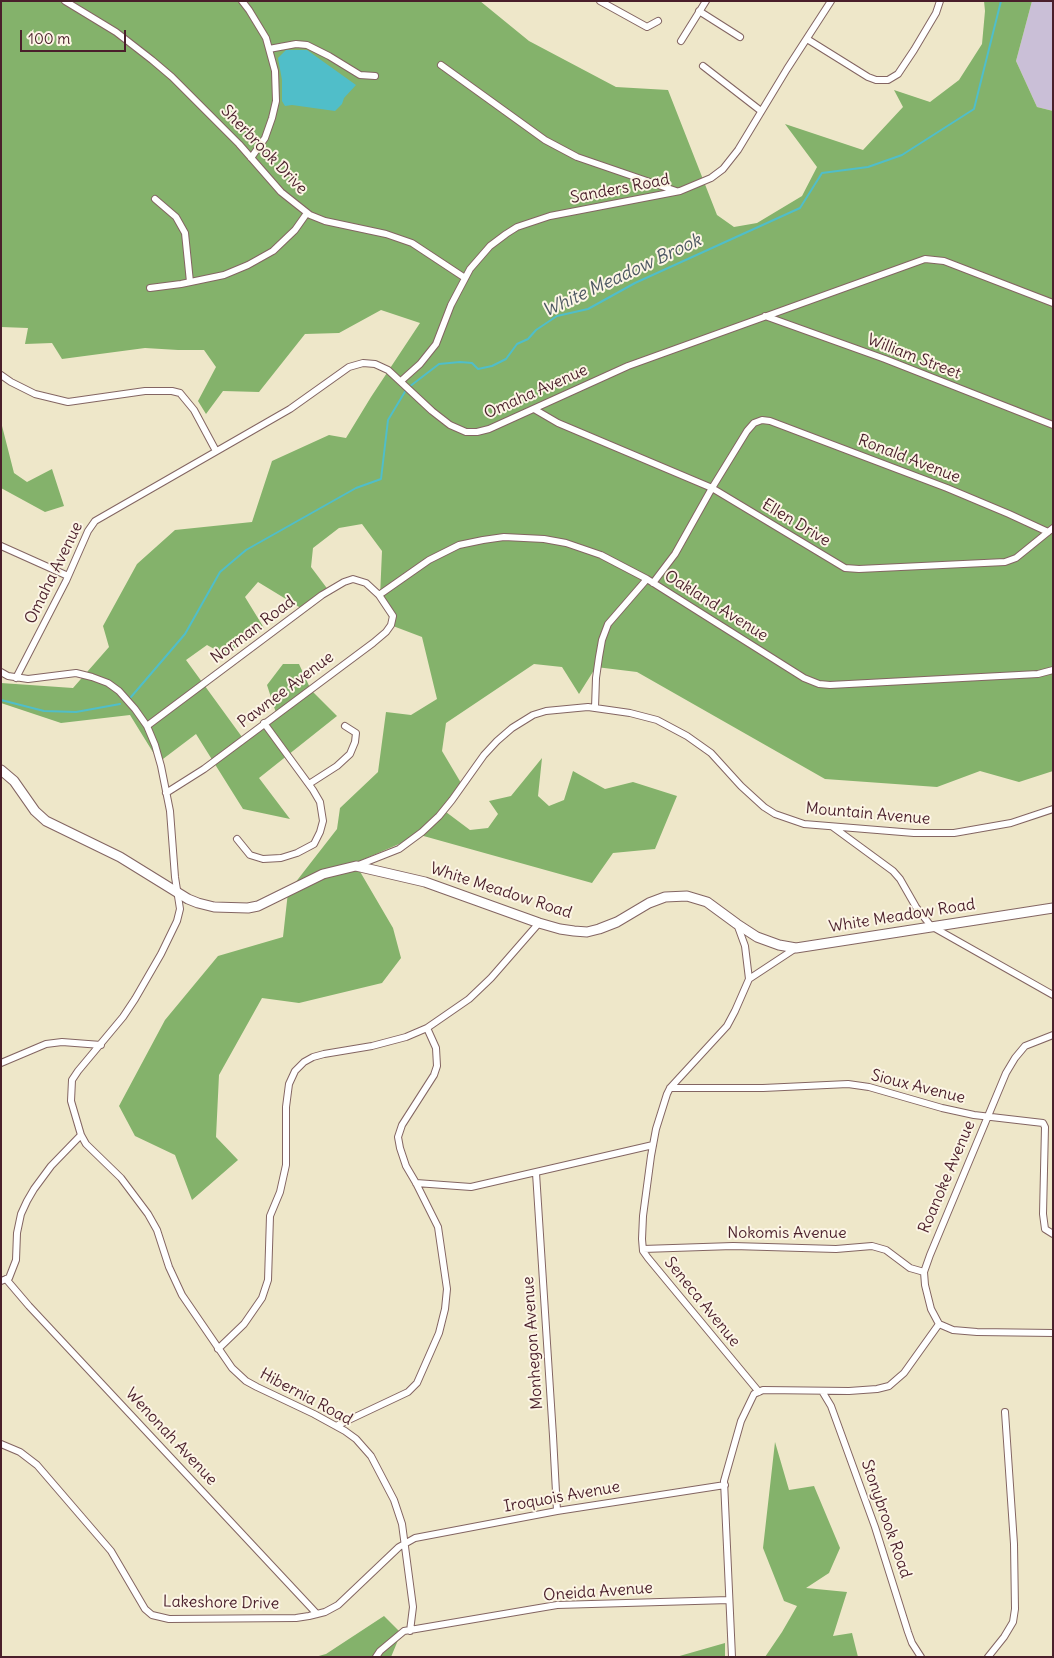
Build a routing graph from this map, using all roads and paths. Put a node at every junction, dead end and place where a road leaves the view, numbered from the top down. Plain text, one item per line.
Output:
1 (65, 1) edge
2 (242, 1) edge
3 (600, 1) edge
4 (706, 1) edge
5 (831, 1) edge
6 (940, 1) edge
7 (700, 11) junction
8 (658, 21) dead end
9 (740, 37) dead end
10 (807, 39) junction
11 (681, 41) dead end
12 (269, 49) junction
13 (441, 65) dead end
14 (703, 66) dead end
15 (375, 76) dead end
16 (761, 111) junction
17 (251, 158) junction
18 (677, 192) junction
19 (155, 199) dead end
20 (308, 213) junction
21 (465, 278) junction
22 (190, 282) junction
23 (150, 288) dead end
24 (1053, 303) edge
25 (765, 316) junction
26 (1, 375) edge
27 (402, 382) junction
28 (534, 409) junction
29 (1053, 425) edge
30 (216, 451) junction
31 (712, 488) junction
32 (1051, 530) edge
33 (1, 546) edge
34 (68, 576) junction
35 (650, 581) junction
36 (379, 595) junction
37 (1053, 670) edge
38 (1, 672) edge
39 (16, 678) junction
40 (595, 708) junction
41 (264, 723) junction
42 (147, 726) junction
43 (345, 726) dead end
44 (1, 770) edge
45 (310, 784) junction
46 (166, 793) junction
47 (1053, 810) edge
48 (832, 827) junction
49 (238, 839) dead end
50 (356, 866) junction
51 (178, 892) junction
52 (1053, 908) edge
53 (539, 923) junction
54 (736, 924) junction
55 (931, 926) junction
56 (796, 948) junction
57 (749, 979) junction
58 (1053, 996) edge
59 (427, 1028) junction
60 (1053, 1035) edge
61 (101, 1045) junction
62 (1, 1063) edge
63 (670, 1088) junction
64 (987, 1116) junction
65 (81, 1134) junction
66 (653, 1146) junction
67 (536, 1173) junction
68 (416, 1183) junction
69 (1053, 1234) edge
70 (643, 1249) junction
71 (924, 1272) junction
72 (4, 1280) edge
73 (939, 1324) junction
74 (1053, 1333) edge
75 (218, 1349) junction
76 (822, 1391) junction
77 (759, 1392) junction
78 (1005, 1412) dead end
79 (336, 1426) junction
80 (1, 1444) edge
81 (725, 1485) junction
82 (557, 1512) junction
83 (406, 1542) junction
84 (729, 1600) junction
85 (317, 1614) junction
86 (410, 1630) junction
87 (376, 1657) edge
88 (732, 1657) edge
89 (921, 1657) edge
90 (988, 1657) edge

1 - 17 street, Sherbrook Drive
2 - 12 street
3 - 8 street
4 - 7 street
5 - 10 street, Sanders Road
6 - 10 street
7 - 9 street
7 - 11 street
10 - 16 street, Sanders Road
12 - 15 street
12 - 17 street
13 - 18 street
14 - 16 street
16 - 18 street, Sanders Road
17 - 20 street, Sherbrook Drive
18 - 21 street, Sanders Road
19 - 22 street
20 - 21 street, Sherbrook Drive
20 - 22 street
21 - 27 street, Sanders Road
22 - 23 street
24 - 25 street, Omaha Avenue
25 - 28 street, Omaha Avenue
25 - 29 street, William Street
26 - 30 street
27 - 28 street, Omaha Avenue
27 - 30 street, Omaha Avenue
28 - 31 street, Ellen Drive
30 - 34 street, Omaha Avenue
31 - 32 street, Ellen Drive
31 - 32 street, Ronald Avenue
31 - 35 street
33 - 34 street
34 - 39 street, Omaha Avenue
35 - 36 street, Oakland Avenue
35 - 37 street, Oakland Avenue
35 - 40 street
36 - 41 street, Pawnee Avenue
36 - 42 street, Norman Road
38 - 39 street
39 - 42 street
40 - 48 street, Mountain Avenue
40 - 50 street, Mountain Avenue
41 - 45 street
41 - 46 street, Pawnee Avenue
42 - 46 street
43 - 45 street
44 - 51 street, White Meadow Road
45 - 49 street
46 - 51 street
47 - 48 street, Mountain Avenue
48 - 55 street
50 - 51 street, White Meadow Road
50 - 53 street, White Meadow Road
51 - 61 street
52 - 55 street, White Meadow Road
53 - 54 street, White Meadow Road
53 - 59 street
54 - 56 street, White Meadow Road
54 - 57 street
55 - 56 street, White Meadow Road
55 - 58 street
56 - 57 street
57 - 63 street, Seneca Avenue
59 - 68 street
59 - 75 street
60 - 64 street, Roanoke Avenue
61 - 62 street
61 - 65 street
63 - 64 street, Sioux Avenue
63 - 66 street, Seneca Avenue
64 - 69 street, Sioux Avenue
64 - 71 street, Roanoke Avenue
65 - 72 street
65 - 75 street, Hibernia Road
66 - 67 street
66 - 70 street, Seneca Avenue
67 - 68 street
67 - 82 street, Monhegon Avenue
68 - 79 street
70 - 71 street, Nokomis Avenue
70 - 77 street, Seneca Avenue
71 - 73 street
72 - 85 street, Wenonah Avenue
73 - 74 street
73 - 76 street
75 - 79 street, Hibernia Road
76 - 77 street
76 - 89 street, Stonybrook Road
77 - 81 street
78 - 90 street
79 - 83 street, Hibernia Road
80 - 85 street, Lakeshore Drive
81 - 82 street, Iroquois Avenue
81 - 84 street
82 - 83 street, Iroquois Avenue
83 - 85 street, Lakeshore Drive
83 - 86 street
84 - 86 street, Oneida Avenue
84 - 88 street
86 - 87 street

